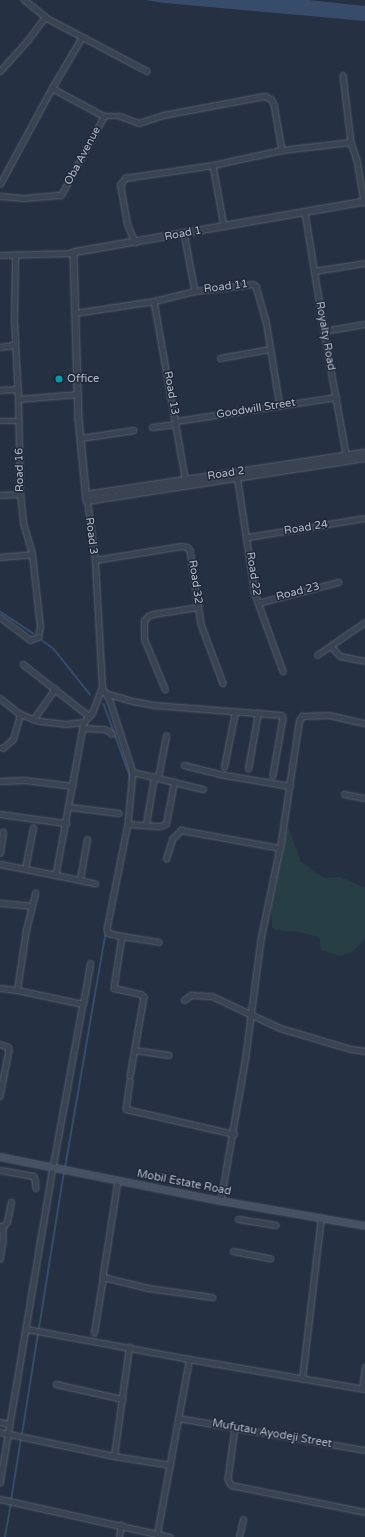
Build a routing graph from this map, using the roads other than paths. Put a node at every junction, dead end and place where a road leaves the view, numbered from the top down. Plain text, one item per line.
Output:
1 (24, 0) edge
2 (45, 17) junction
3 (82, 37) junction
4 (0, 71) edge
5 (147, 71) dead end
6 (343, 75) dead end
7 (52, 88) junction
8 (104, 116) junction
9 (351, 142) junction
10 (282, 150) junction
11 (213, 165) junction
12 (0, 184) edge
13 (0, 196) edge
14 (365, 202) edge
15 (305, 212) junction
16 (224, 226) junction
17 (184, 233) junction
18 (135, 243) junction
19 (74, 253) junction
20 (0, 255) edge
21 (15, 255) junction
22 (365, 263) edge
23 (314, 271) junction
24 (195, 291) junction
25 (154, 301) junction
26 (75, 313) junction
27 (365, 324) edge
28 (324, 331) junction
29 (15, 345) junction
30 (0, 347) edge
31 (270, 349) junction
32 (220, 358) dead end
33 (18, 388) junction
34 (0, 390) edge
35 (78, 394) junction
36 (336, 397) junction
37 (18, 400) junction
38 (280, 406) junction
39 (0, 421) edge
40 (19, 421) junction
41 (176, 422) junction
42 (152, 427) dead end
43 (133, 430) dead end
44 (81, 438) junction
45 (365, 453) edge
46 (347, 458) junction
47 (365, 458) edge
48 (237, 475) junction
49 (186, 483) junction
50 (0, 494) edge
51 (20, 494) junction
52 (87, 498) junction
53 (365, 518) edge
54 (248, 537) junction
55 (32, 554) junction
56 (0, 556) edge
57 (95, 560) junction
58 (338, 582) dead end
59 (258, 603) junction
60 (198, 608) junction
61 (0, 617) edge
62 (365, 622) edge
63 (331, 646) junction
64 (317, 655) dead end
65 (365, 661) edge
66 (23, 664) dead end
67 (283, 671) dead end
68 (223, 684) dead end
69 (102, 687) junction
70 (55, 689) junction
71 (165, 690) dead end
72 (105, 692) junction
73 (0, 698) edge
74 (235, 712) junction
75 (258, 713) junction
76 (20, 714) junction
77 (89, 716) junction
78 (33, 720) junction
79 (84, 722) junction
80 (365, 723) edge
81 (83, 728) junction
82 (112, 734) dead end
83 (166, 736) dead end
84 (0, 748) edge
85 (184, 765) dead end
86 (224, 767) dead end
87 (248, 770) dead end
88 (133, 772) junction
89 (273, 775) dead end
90 (156, 777) junction
91 (0, 781) edge
92 (174, 782) junction
93 (73, 786) junction
94 (290, 786) junction
95 (203, 789) dead end
96 (344, 794) dead end
97 (365, 798) edge
98 (70, 807) junction
99 (119, 813) dead end
100 (0, 814) edge
101 (66, 823) junction
102 (128, 824) junction
103 (146, 824) junction
104 (33, 828) dead end
105 (3, 832) dead end
106 (87, 840) dead end
107 (280, 848) junction
108 (0, 853) edge
109 (166, 859) dead end
110 (0, 864) edge
111 (25, 869) junction
112 (56, 875) junction
113 (80, 879) junction
114 (95, 883) dead end
115 (35, 893) dead end
116 (0, 903) edge
117 (32, 906) junction
118 (122, 936) junction
119 (159, 942) dead end
120 (90, 964) dead end
121 (0, 988) edge
122 (17, 990) junction
123 (184, 1000) dead end
124 (83, 1004) junction
125 (251, 1013) junction
126 (0, 1044) edge
127 (134, 1050) junction
128 (365, 1051) edge
129 (169, 1056) dead end
130 (0, 1096) edge
131 (234, 1134) junction
132 (0, 1157) edge
133 (52, 1167) junction
134 (0, 1170) edge
135 (118, 1181) junction
136 (36, 1188) dead end
137 (221, 1201) junction
138 (11, 1202) dead end
139 (321, 1218) junction
140 (238, 1219) dead end
141 (276, 1224) dead end
142 (365, 1226) edge
143 (1, 1227) edge
144 (234, 1252) dead end
145 (270, 1258) dead end
146 (0, 1259) edge
147 (103, 1277) junction
148 (212, 1297) dead end
149 (27, 1329) junction
150 (94, 1333) dead end
151 (129, 1348) junction
152 (189, 1359) junction
153 (365, 1367) edge
154 (302, 1379) junction
155 (56, 1384) dead end
156 (363, 1389) edge
157 (122, 1399) junction
158 (178, 1418) junction
159 (0, 1422) edge
160 (10, 1424) junction
161 (235, 1428) junction
162 (0, 1432) edge
163 (8, 1434) junction
164 (365, 1450) edge
165 (114, 1456) junction
166 (170, 1465) junction
167 (0, 1483) edge
168 (0, 1499) edge
169 (365, 1512) edge
170 (243, 1519) dead end
171 (120, 1526) junction
172 (156, 1534) junction
173 (119, 1537) edge
174 (170, 1537) edge
175 (239, 1537) edge

1 - 2 street
2 - 3 street
2 - 4 street
3 - 5 street
3 - 7 street
6 - 9 street
7 - 8 street
7 - 12 street
8 - 10 street
8 - 13 street, Oba Avenue
9 - 10 street
9 - 14 street
10 - 11 street
11 - 16 street
11 - 18 street
14 - 15 street, Road 1
15 - 16 street, Road 1
15 - 23 street, Royalty Road
16 - 17 street, Road 1
17 - 18 street, Road 1
17 - 24 street
18 - 19 street, Road 1
19 - 21 street, Road 1
19 - 26 street, Road 3
20 - 21 street, Road 1
21 - 29 street, Road 16
22 - 23 street
23 - 28 street, Royalty Road
24 - 25 street, Road 11
24 - 31 street, Road 11
25 - 26 street, Road 11
25 - 41 street, Road 13
26 - 35 street, Road 3
27 - 28 street
28 - 36 street, Royalty Road
29 - 30 street
29 - 33 street, Road 16
31 - 32 street
31 - 38 street, Road 11
33 - 34 street
33 - 37 street, Road 16
35 - 37 street
35 - 44 street, Road 3
36 - 38 street, Goodwill Street
36 - 46 street, Royalty Road
37 - 40 street, Road 16
38 - 41 street, Goodwill Street
39 - 40 street
40 - 51 street, Road 16
41 - 42 street, Goodwill Street
41 - 49 street, Road 13
43 - 44 street
44 - 52 street, Road 3
45 - 46 street, Road 2
46 - 47 street, Road 2
46 - 48 street, Road 2
48 - 49 street, Road 2
48 - 54 street, Road 22
49 - 52 street, Road 2
50 - 51 street
51 - 55 street, Road 16
52 - 57 street, Road 3
53 - 54 street, Road 24
54 - 59 street, Road 22
55 - 56 street
55 - 61 street, Road 16
57 - 60 street, Road 32
57 - 69 street, Road 3
58 - 59 street, Road 23
59 - 67 street, Road 22
60 - 68 street, Road 32
60 - 71 street
62 - 63 street
63 - 64 street
63 - 65 street
66 - 70 street
69 - 72 street
69 - 77 street, Road 3
70 - 77 street
70 - 78 street
72 - 74 street
72 - 88 street
73 - 76 street
74 - 75 street
74 - 86 street
75 - 87 street
75 - 89 street
76 - 78 street
76 - 84 street
77 - 79 street, Road 3
78 - 79 street
79 - 81 street
80 - 94 street
81 - 82 street
81 - 93 street
83 - 90 street
85 - 94 street
88 - 90 street
88 - 102 street
90 - 92 street
90 - 103 street
91 - 93 street
92 - 95 street
92 - 103 street
93 - 98 street
94 - 107 street
96 - 97 street
98 - 99 street
98 - 101 street
100 - 101 street
101 - 112 street
102 - 103 street
102 - 118 street
104 - 111 street
105 - 108 street
106 - 113 street
107 - 109 street
107 - 125 street
110 - 111 street
111 - 112 street
112 - 113 street
113 - 114 street
115 - 117 street
116 - 117 street
117 - 122 street
118 - 119 street
118 - 127 street
120 - 124 street
121 - 122 street
122 - 124 street
123 - 125 street
124 - 133 street
125 - 128 street
125 - 131 street
126 - 130 street
127 - 129 street
127 - 131 street
131 - 137 street
132 - 133 main road, Mobil Estate Road
133 - 135 main road, Mobil Estate Road
133 - 149 street
134 - 136 street
135 - 137 main road, Mobil Estate Road
135 - 147 street
137 - 139 main road, Mobil Estate Road
138 - 143 street
139 - 142 main road, Mobil Estate Road
139 - 154 street
140 - 141 street
143 - 146 street
144 - 145 street
147 - 148 street
147 - 150 street
149 - 151 street
149 - 160 street
151 - 152 street
151 - 157 street
152 - 154 street
152 - 158 street
153 - 156 street
154 - 156 street
155 - 157 street
157 - 165 street
158 - 161 street, Mufutau Ayodeji Street
158 - 166 street
159 - 160 street
160 - 163 street
161 - 164 street, Mufutau Ayodeji Street
161 - 169 street
162 - 163 street
163 - 165 street
163 - 167 street
165 - 166 street
166 - 172 street
168 - 171 street
170 - 175 street
171 - 172 street
171 - 173 street
172 - 174 street

